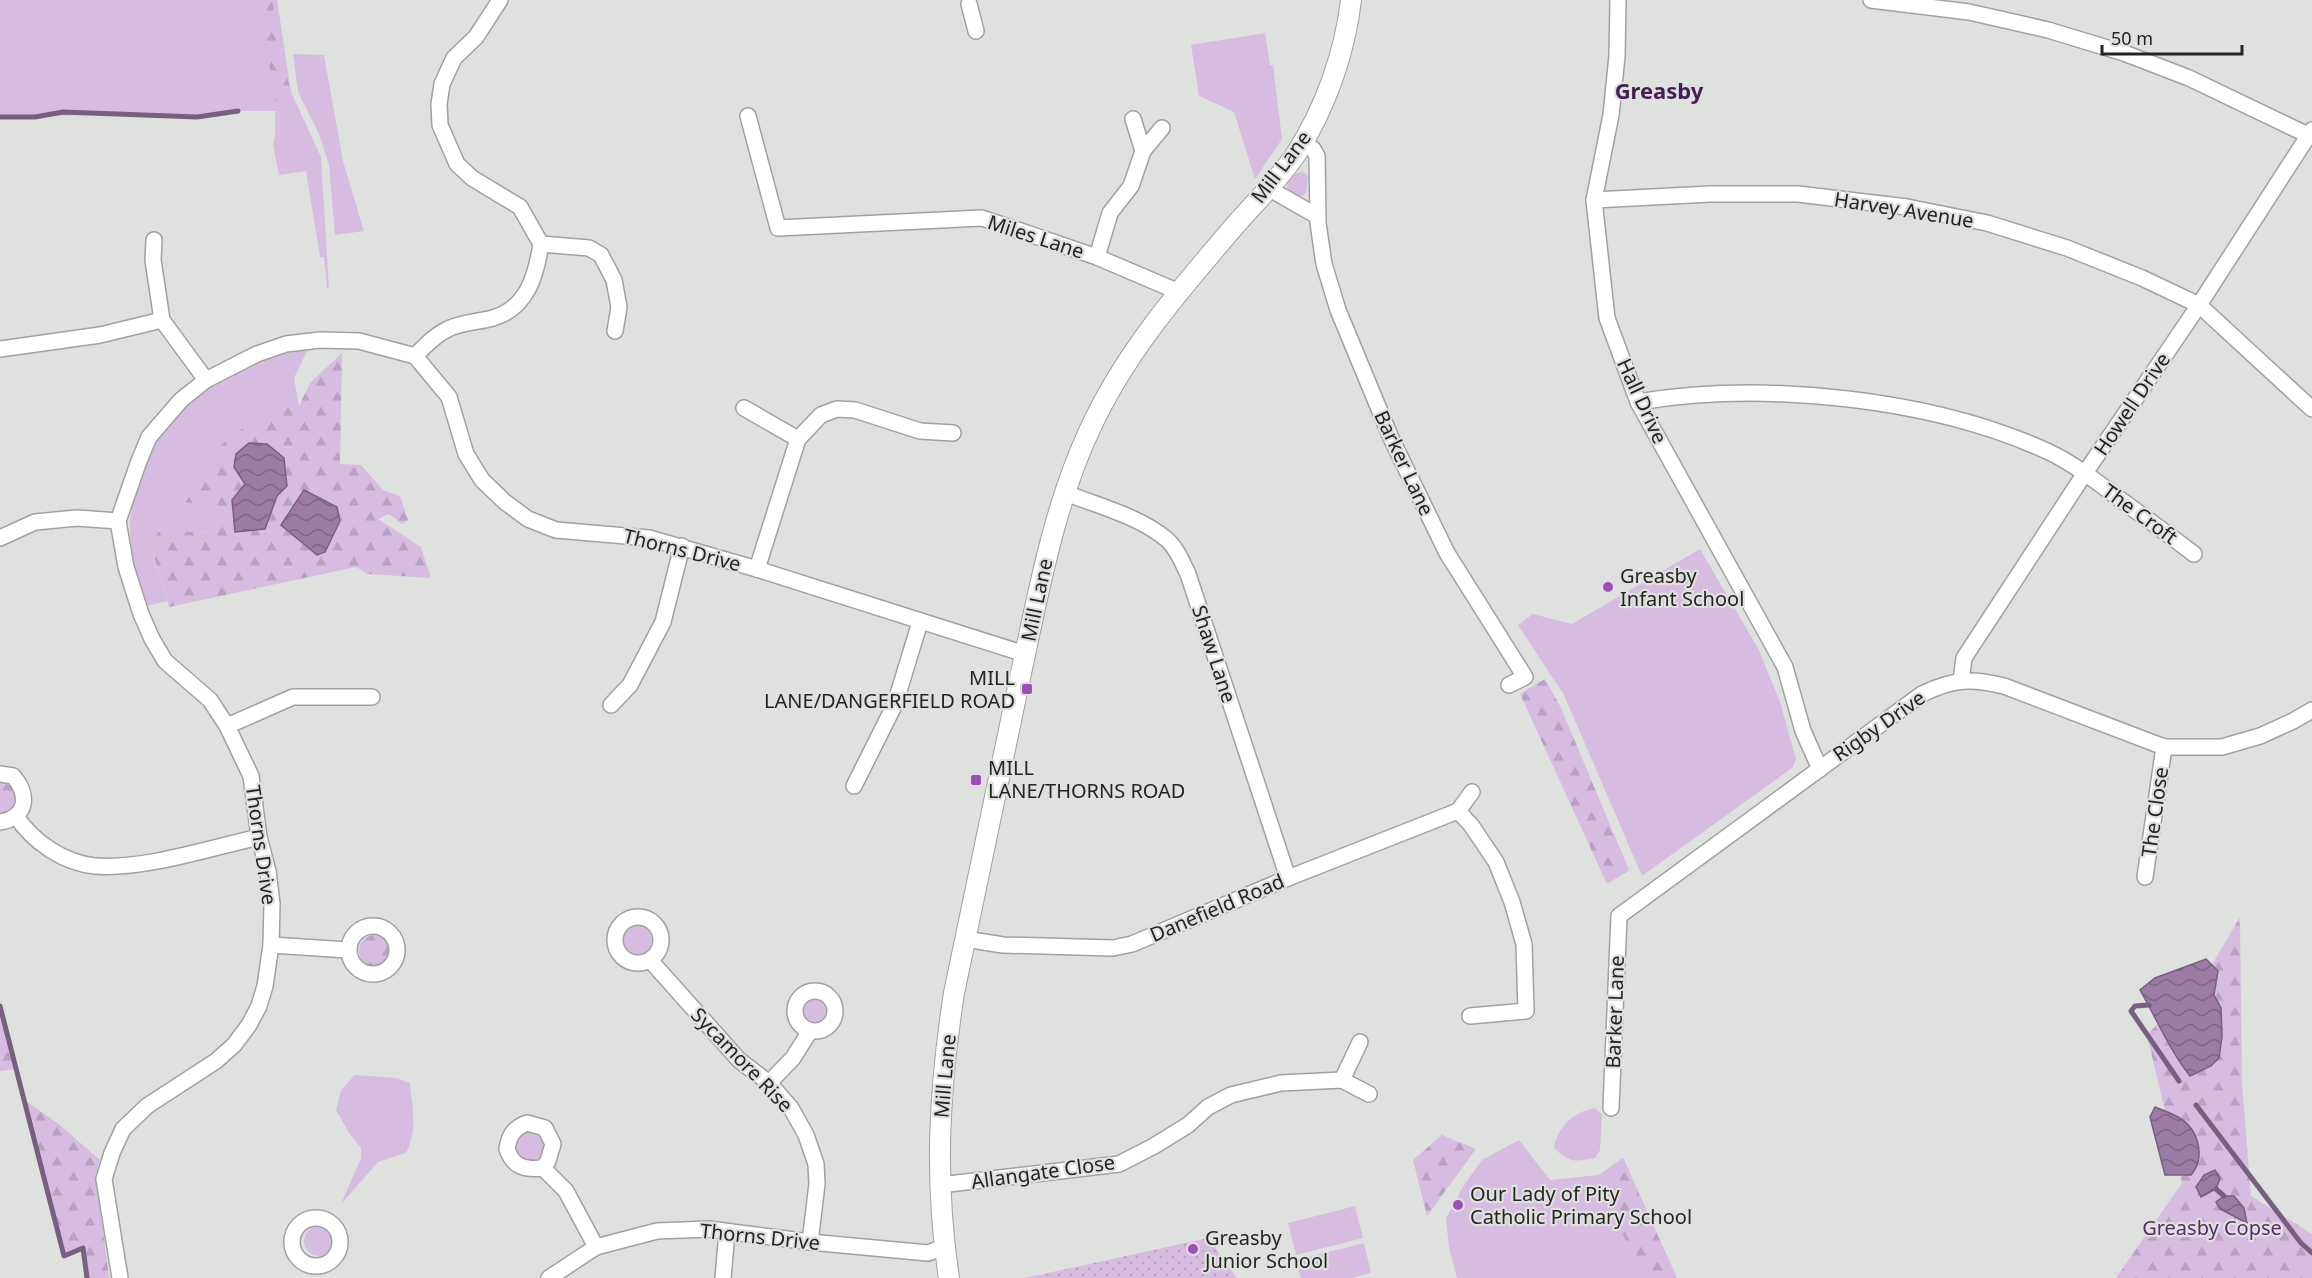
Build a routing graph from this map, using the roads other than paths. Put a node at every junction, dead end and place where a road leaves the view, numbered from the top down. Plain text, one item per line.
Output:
1 (500, 0) edge
2 (1351, 0) edge
3 (1618, 0) edge
4 (1871, 0) edge
5 (974, 1) edge
6 (976, 31) dead end
7 (748, 116) dead end
8 (1133, 119) dead end
9 (1162, 128) dead end
10 (2311, 133) edge
11 (1302, 143) junction
12 (1143, 151) junction
13 (1268, 188) junction
14 (1594, 200) junction
15 (1317, 216) junction
16 (154, 240) dead end
17 (541, 244) junction
18 (1097, 257) junction
19 (1179, 292) junction
20 (2199, 304) junction
21 (162, 321) junction
22 (615, 331) dead end
23 (0, 349) edge
24 (415, 356) junction
25 (206, 380) junction
26 (1638, 402) junction
27 (744, 408) dead end
28 (2312, 409) edge
29 (953, 433) dead end
30 (798, 439) junction
31 (2085, 473) junction
32 (1066, 493) junction
33 (118, 521) junction
34 (0, 538) edge
35 (682, 546) junction
36 (2194, 554) dead end
37 (758, 569) junction
38 (920, 622) junction
39 (1025, 654) junction
40 (1961, 680) junction
41 (1509, 684) dead end
42 (372, 697) dead end
43 (610, 705) dead end
44 (2312, 710) edge
45 (227, 726) junction
46 (2164, 747) junction
47 (1820, 769) junction
48 (0, 774) edge
49 (854, 786) dead end
50 (1472, 792) dead end
51 (1458, 811) junction
52 (16, 816) junction
53 (0, 822) edge
54 (259, 837) junction
55 (2145, 877) dead end
56 (1288, 878) junction
57 (1619, 916) joint
58 (965, 939) junction
59 (271, 945) junction
60 (348, 950) dead end
61 (650, 960) dead end
62 (1470, 1016) dead end
63 (810, 1031) dead end
64 (1360, 1042) dead end
65 (1342, 1080) junction
66 (769, 1083) junction
67 (1369, 1094) dead end
68 (1611, 1108) dead end
69 (543, 1168) dead end
70 (940, 1185) junction
71 (727, 1232) junction
72 (810, 1242) junction
73 (596, 1247) junction
74 (944, 1247) junction
75 (120, 1278) edge
76 (549, 1278) edge
77 (723, 1278) edge
78 (949, 1278) edge

1 - 17 street
2 - 11 street, Mill Lane
3 - 14 street, Hall Drive
4 - 10 street
5 - 6 street
7 - 18 street, Miles Lane
8 - 12 street
9 - 12 street
10 - 20 street, Howell Drive
11 - 13 street, Mill Lane
11 - 15 street, Barker Lane
12 - 18 street
13 - 15 street
13 - 19 street, Mill Lane
14 - 20 street, Harvey Avenue
14 - 26 street, Hall Drive
15 - 41 street, Barker Lane
16 - 21 street
17 - 22 street
17 - 24 street
18 - 19 street, Miles Lane
19 - 32 street, Mill Lane
20 - 28 street, Harvey Avenue
20 - 31 street, Howell Drive
21 - 23 street
21 - 25 street
24 - 25 street, Thorns Drive
24 - 35 street, Thorns Drive
25 - 33 street, Thorns Drive
26 - 31 street, The Croft
26 - 47 street, Hall Drive
27 - 30 street
29 - 30 street
30 - 37 street
31 - 36 street, The Croft
31 - 40 street, Howell Drive
32 - 39 street, Mill Lane
32 - 56 street, Shaw Lane
33 - 34 street
33 - 45 street, Thorns Drive
35 - 37 street, Thorns Drive
35 - 43 street
37 - 38 street, Thorns Drive
38 - 39 street, Thorns Drive
38 - 49 street
39 - 58 street, Mill Lane
40 - 46 street, Rigby Drive
40 - 47 street, Rigby Drive
42 - 45 street
44 - 46 street, Rigby Drive
45 - 54 street, Thorns Drive
46 - 55 street, The Close
47 - 57 street, Rigby Drive
48 - 52 street
50 - 51 street
51 - 56 street, Danefield Road
51 - 62 street
52 - 53 street
52 - 54 street
54 - 59 street, Thorns Drive
56 - 58 street, Danefield Road
57 - 68 street, Barker Lane
58 - 70 street, Mill Lane
59 - 60 street
59 - 75 street, Thorns Drive
61 - 66 street, Sycamore Rise
63 - 66 street
64 - 65 street
65 - 67 street
65 - 70 street, Allangate Close
66 - 72 street, Sycamore Rise
69 - 73 street
70 - 74 street, Mill Lane
71 - 72 street, Thorns Drive
71 - 73 street, Thorns Drive
71 - 77 street
72 - 74 street, Thorns Drive
73 - 76 street, Thorns Drive
74 - 78 street, Mill Lane

